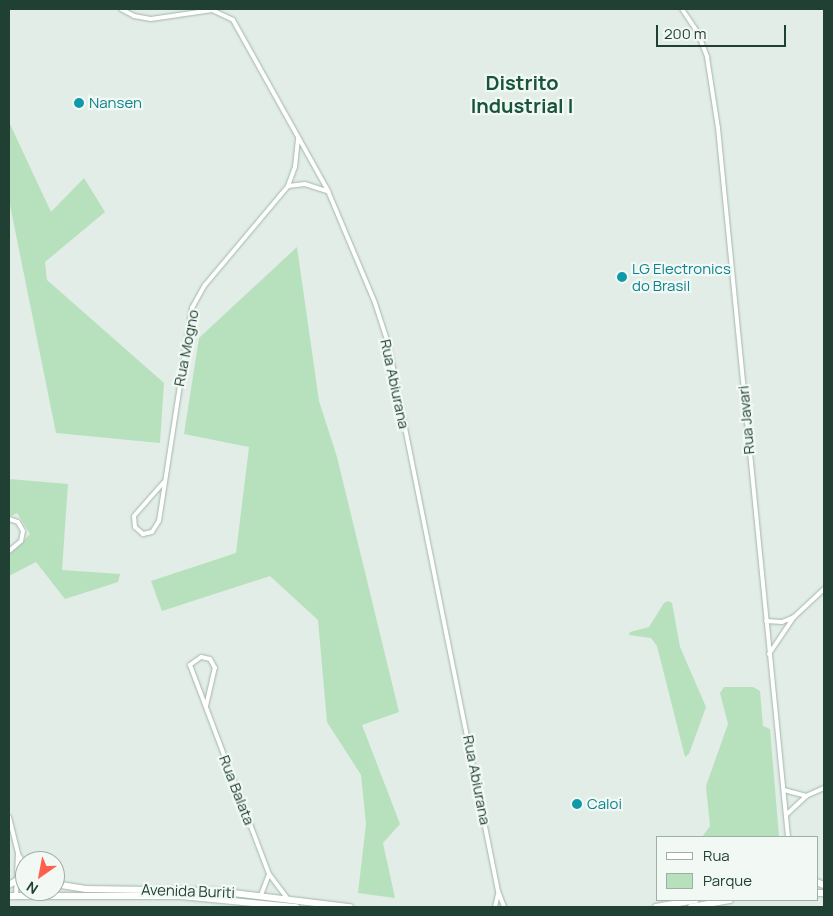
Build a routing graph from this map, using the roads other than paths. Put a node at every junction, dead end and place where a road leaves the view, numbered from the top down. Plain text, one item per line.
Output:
1 (121, 9) edge
2 (682, 9) edge
3 (298, 135) junction
4 (288, 186) junction
5 (328, 191) junction
6 (164, 482) junction
7 (9, 520) edge
8 (9, 551) edge
9 (824, 588) edge
10 (794, 618) junction
11 (766, 620) junction
12 (769, 654) junction
13 (206, 706) junction
14 (824, 788) edge
15 (784, 790) junction
16 (806, 796) junction
17 (786, 814) junction
18 (9, 817) edge
19 (788, 836) edge
20 (17, 851) edge
21 (269, 874) junction
22 (65, 886) edge
23 (498, 891) junction
24 (65, 894) edge
25 (261, 896) junction
26 (288, 899) junction
27 (689, 901) edge
28 (724, 901) edge
29 (296, 907) edge
30 (350, 907) edge
31 (495, 907) edge
32 (504, 907) edge
33 (656, 907) edge
34 (691, 907) edge

1 - 3 street, Rua Abiurana
2 - 11 street, Rua Javari
3 - 4 street, Rua Mogno
3 - 5 street, Rua Abiurana
4 - 5 street
4 - 6 street, Rua Mogno
5 - 23 street, Rua Abiurana
6 - 6 street, Rua Mogno
7 - 8 street
9 - 10 street
10 - 11 street
10 - 12 street
11 - 12 street, Rua Javari
12 - 15 street, Rua Javari
13 - 13 street, Rua Balata
13 - 21 street, Rua Balata
14 - 16 street
15 - 16 street
15 - 17 street, Rua Javari
16 - 17 street
17 - 19 street, Rua Javari
18 - 20 street
21 - 25 street
21 - 26 street, Rua Balata
22 - 25 main road, Avenida Buriti
23 - 31 street, Rua Abiurana
23 - 32 street, Rua Abiurana
24 - 29 main road, Avenida Buriti
25 - 26 main road, Avenida Buriti
26 - 30 main road, Avenida Buriti
27 - 33 main road
28 - 34 main road

